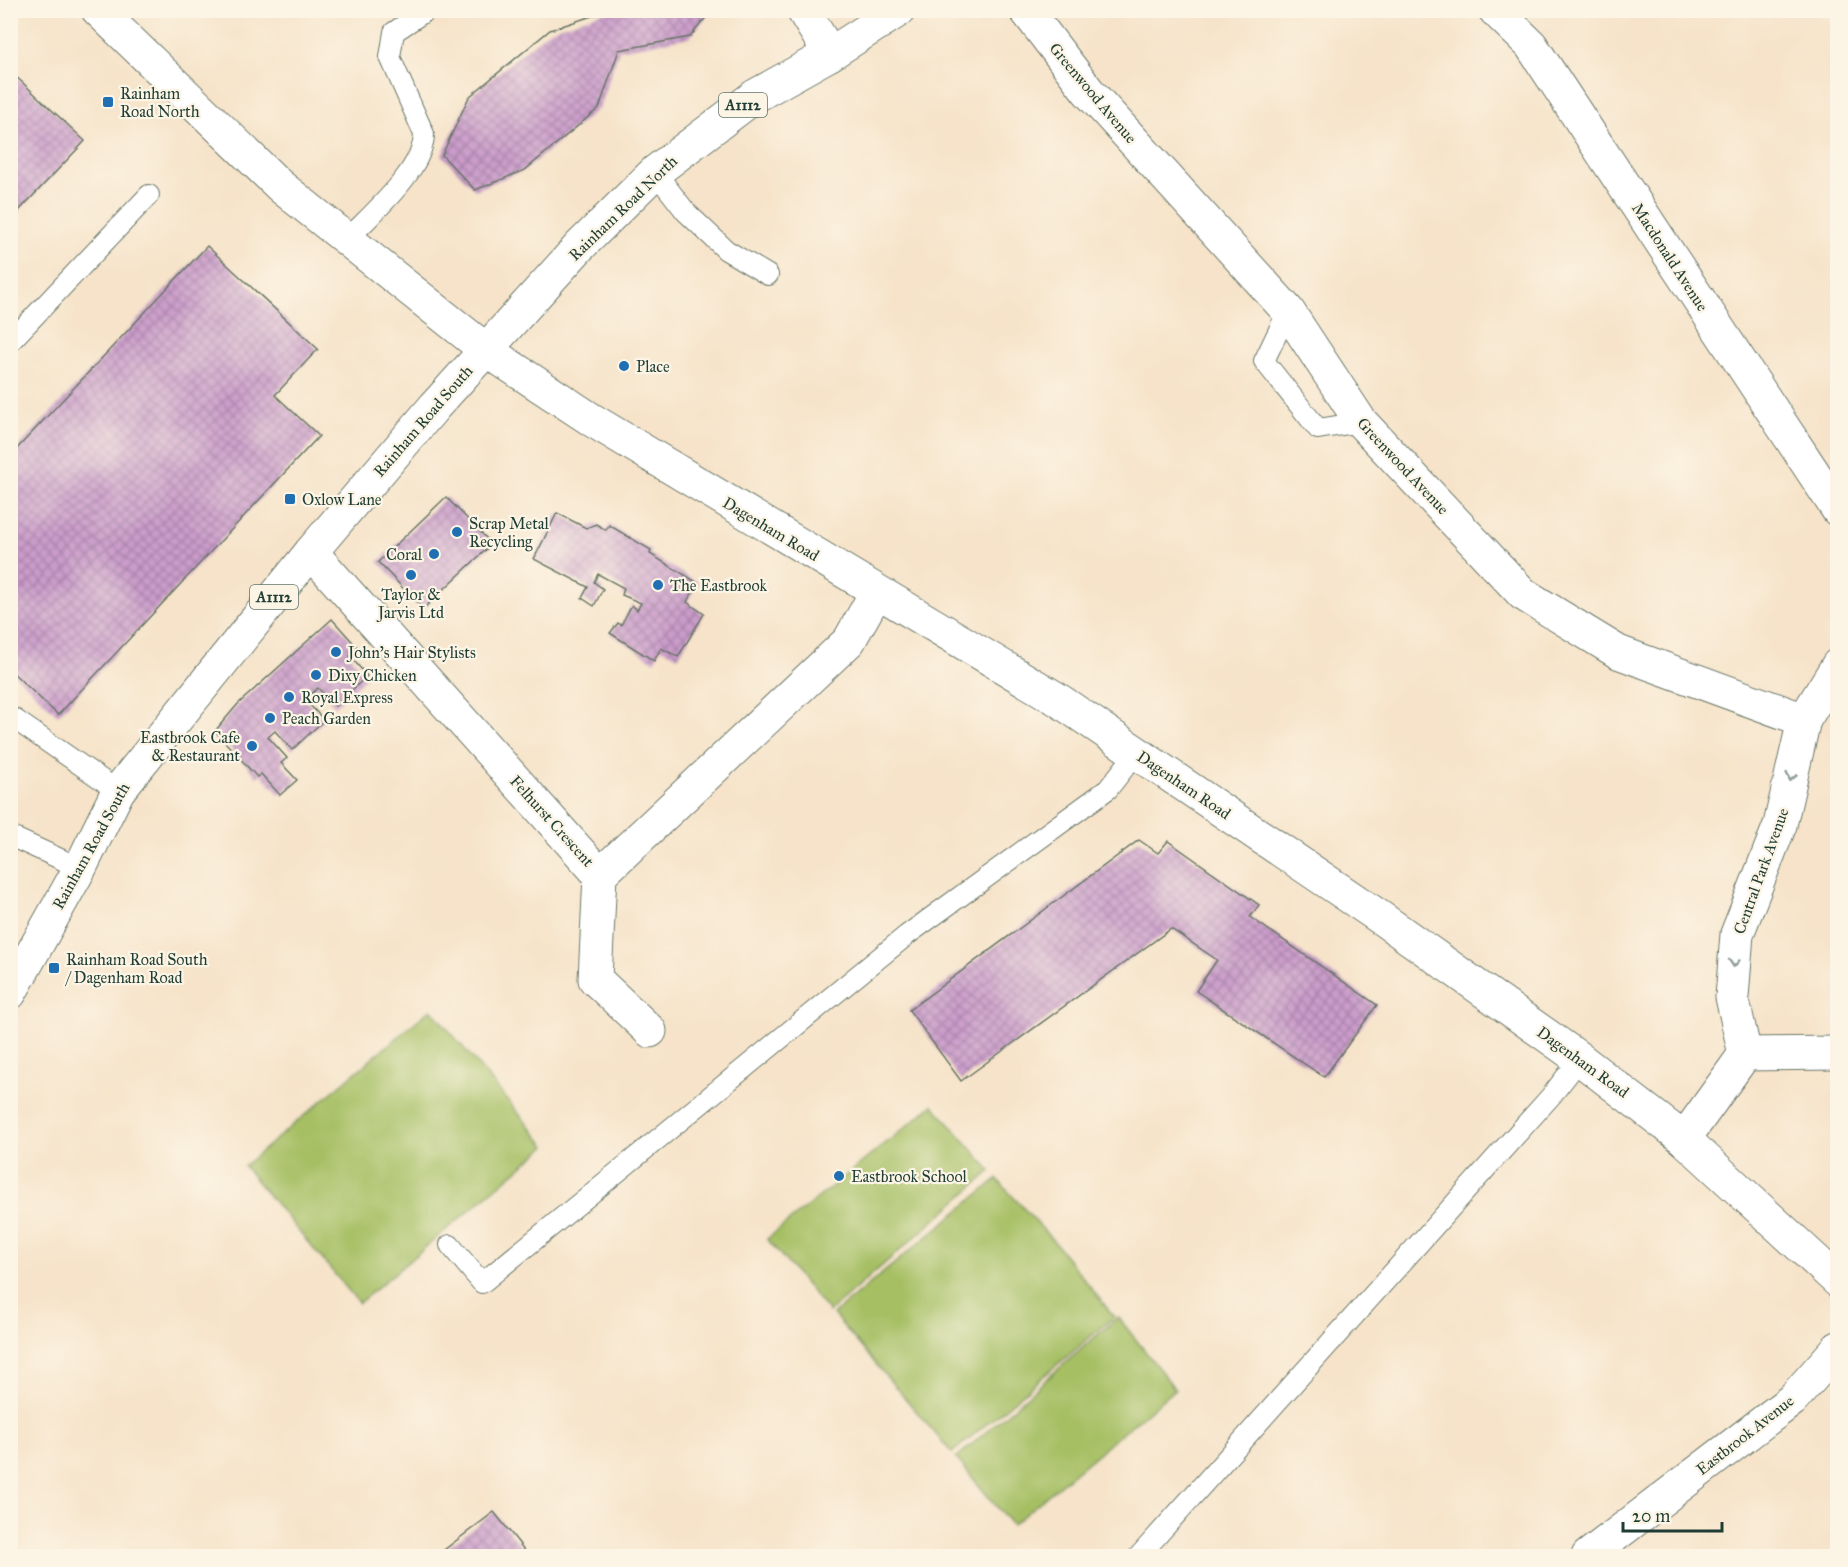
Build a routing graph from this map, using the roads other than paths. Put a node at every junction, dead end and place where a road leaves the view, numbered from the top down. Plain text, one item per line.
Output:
1 (98, 10) edge
2 (427, 10) edge
3 (803, 10) edge
4 (899, 10) edge
5 (1026, 10) edge
6 (1495, 10) edge
7 (830, 54) junction
8 (655, 172) junction
9 (149, 195) dead end
10 (347, 240) junction
11 (768, 275) dead end
12 (1287, 311) junction
13 (10, 342) edge
14 (486, 350) junction
15 (1361, 422) junction
16 (1838, 510) edge
17 (311, 552) junction
18 (876, 593) junction
19 (1838, 665) edge
20 (10, 716) edge
21 (1804, 720) junction
22 (1136, 753) junction
23 (118, 791) junction
24 (10, 836) edge
25 (80, 868) junction
26 (600, 876) junction
27 (10, 993) edge
28 (650, 1031) dead end
29 (1838, 1053) edge
30 (1745, 1054) junction
31 (1580, 1059) junction
32 (1684, 1139) junction
33 (450, 1245) dead end
34 (1838, 1281) edge
35 (1838, 1348) edge
36 (1139, 1557) edge
37 (1588, 1557) edge

1 - 10 street
2 - 10 lane
3 - 7 street
4 - 7 street, Rainham Road North / A1112
5 - 12 street, Greenwood Avenue
6 - 16 street, Macdonald Avenue
7 - 8 street, Rainham Road North / A1112
8 - 11 lane
8 - 14 street, Rainham Road North / A1112
9 - 13 lane
10 - 14 street
12 - 15 street, Greenwood Avenue
12 - 15 lane
14 - 17 street, Rainham Road South / A1112
14 - 18 street, Dagenham Road
15 - 21 street, Greenwood Avenue
17 - 23 street, Rainham Road South / A1112
17 - 26 street, Felhurst Crescent
18 - 22 street, Dagenham Road
18 - 26 street, Felhurst Crescent
19 - 21 street, Central Park Avenue
20 - 23 lane
21 -> 30 street, Central Park Avenue
22 - 31 street, Dagenham Road
22 - 33 lane
23 - 25 street, Rainham Road South / A1112
24 - 25 lane
25 - 27 street, Rainham Road South / A1112
26 - 28 street
29 - 30 street
30 - 32 street
31 - 32 street, Dagenham Road
31 - 36 lane
32 - 34 street, Dagenham Road
35 - 37 street, Eastbrook Avenue

